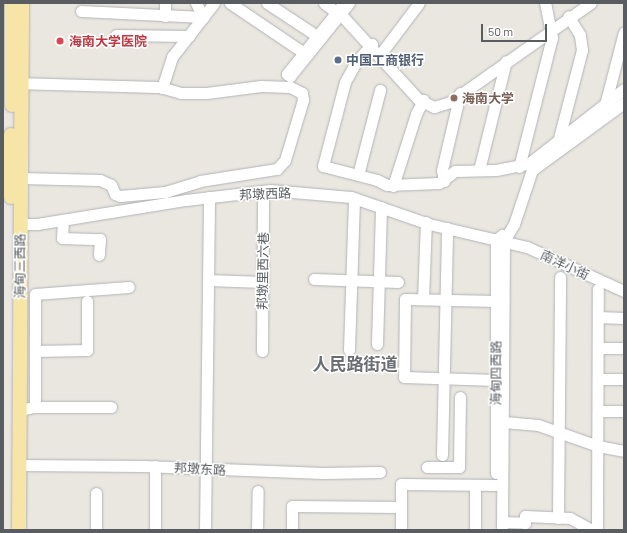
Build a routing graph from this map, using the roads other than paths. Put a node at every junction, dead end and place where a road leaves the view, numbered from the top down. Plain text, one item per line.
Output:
1 (12, 3) edge
2 (22, 3) edge
3 (165, 3) edge
4 (196, 3) edge
5 (210, 3) edge
6 (214, 3) edge
7 (230, 3) edge
8 (267, 3) edge
9 (274, 3) edge
10 (324, 3) edge
11 (419, 3) edge
12 (545, 3) edge
13 (586, 3) edge
14 (591, 3) edge
15 (127, 8) edge
16 (340, 8) edge
17 (84, 9) edge
18 (165, 16) junction
19 (201, 16) junction
20 (569, 17) junction
21 (552, 30) junction
22 (624, 32) edge
23 (116, 34) dead end
24 (187, 36) junction
25 (320, 36) junction
26 (371, 45) junction
27 (380, 54) junction
28 (505, 62) junction
29 (22, 83) junction
30 (161, 88) junction
31 (624, 89) edge
32 (380, 90) dead end
33 (460, 94) junction
34 (423, 101) junction
35 (624, 103) edge
36 (605, 105) junction
37 (558, 142) junction
38 (519, 167) junction
39 (479, 170) junction
40 (358, 175) junction
41 (21, 178) junction
42 (444, 181) junction
43 (393, 186) junction
44 (263, 191) junction
45 (7, 193) edge
46 (209, 197) junction
47 (354, 198) junction
48 (381, 206) junction
49 (63, 220) junction
50 (426, 222) junction
51 (20, 224) junction
52 (447, 228) junction
53 (500, 241) junction
54 (99, 255) dead end
55 (560, 278) dead end
56 (314, 279) dead end
57 (208, 280) junction
58 (351, 281) junction
59 (379, 281) junction
60 (263, 282) junction
61 (398, 282) dead end
62 (129, 287) dead end
63 (598, 289) dead end
64 (624, 291) edge
65 (424, 299) junction
66 (445, 300) junction
67 (87, 301) dead end
68 (496, 301) junction
69 (598, 317) junction
70 (624, 318) edge
71 (377, 344) dead end
72 (598, 348) junction
73 (624, 348) edge
74 (349, 350) dead end
75 (35, 351) junction
76 (262, 351) dead end
77 (443, 378) junction
78 (598, 379) junction
79 (624, 379) edge
80 (496, 380) junction
81 (460, 397) dead end
82 (35, 407) junction
83 (111, 407) dead end
84 (19, 410) junction
85 (624, 410) edge
86 (598, 411) junction
87 (504, 422) junction
88 (558, 431) junction
89 (598, 446) junction
90 (459, 450) junction
91 (624, 450) edge
92 (19, 465) junction
93 (155, 466) junction
94 (427, 466) dead end
95 (206, 468) junction
96 (380, 472) dead end
97 (475, 485) junction
98 (496, 485) junction
99 (258, 491) dead end
100 (96, 493) dead end
101 (401, 507) junction
102 (558, 518) junction
103 (525, 526) edge
104 (500, 527) edge
105 (11, 530) edge
106 (19, 530) edge
107 (96, 530) edge
108 (155, 530) edge
109 (205, 530) edge
110 (257, 530) edge
111 (292, 530) edge
112 (401, 530) edge
113 (475, 530) edge
114 (592, 530) edge
115 (597, 530) edge

1 - 45 main road, 海甸三西路
2 - 29 main road, 海甸三西路
3 - 18 street
4 - 19 street
5 - 19 street
6 - 19 street
7 - 25 street
8 - 25 street
9 - 25 street
10 - 16 street
11 - 27 street
12 - 21 street
13 - 20 street
14 - 20 street
15 - 17 street
15 - 18 street
16 - 25 street
16 - 26 street
18 - 19 street
19 - 24 street
20 - 21 street
20 - 37 street
21 - 28 street
21 - 38 street
22 - 36 street
23 - 24 street
24 - 30 street
26 - 27 street
26 - 40 street
27 - 34 street
28 - 33 street
28 - 39 street
29 - 30 street
29 - 41 main road, 海甸三西路
30 - 41 street
31 - 36 street
32 - 40 street
33 - 34 street
33 - 42 street
34 - 43 street
35 - 53 street
36 - 37 street
37 - 38 street
38 - 39 street
39 - 42 street
40 - 43 street
41 - 51 main road, 海甸三西路
42 - 43 street
44 - 46 street, 邦墩西路
44 - 47 street, 邦墩西路
44 - 60 street, 邦墩里西六巷
45 - 105 main road, 海甸三西路
46 - 49 street, 邦墩西路
46 - 57 street
47 - 48 street, 邦墩西路
47 - 58 street
48 - 50 street, 邦墩西路
48 - 59 street
49 - 51 street, 邦墩西路
49 - 54 street
50 - 52 street, 邦墩西路
50 - 65 street
51 - 84 main road, 海甸三西路
52 - 53 street, 邦墩西路
52 - 66 street
53 - 64 street, 南洋小街
53 - 68 street, 海甸四西路
53 - 87 street, 海甸四西路
55 - 88 street
56 - 58 street
57 - 60 street
57 - 95 street
58 - 59 street
58 - 74 street
59 - 61 street
59 - 71 street
60 - 76 street, 邦墩里西六巷
62 - 75 street
63 - 69 street
65 - 66 street
65 - 77 street
66 - 68 street
66 - 77 street
67 - 75 street
68 - 80 street, 海甸四西路
69 - 70 street
69 - 72 street
72 - 73 street
72 - 78 street
75 - 82 street
77 - 80 street
77 - 90 street
78 - 79 street
78 - 86 street
80 - 98 street, 海甸四西路
81 - 90 street
82 - 83 street
82 - 84 street
84 - 92 main road, 海甸三西路
85 - 86 street
86 - 89 street
87 - 88 street
87 - 104 street, 海甸四西路
88 - 89 street
88 - 102 street
89 - 91 street
89 - 115 street
90 - 94 street
92 - 93 street, 邦墩东路
92 - 106 main road, 海甸三西路
93 - 95 street, 邦墩东路
93 - 108 street
95 - 96 street, 邦墩东路
95 - 109 street
97 - 98 street
97 - 101 street
97 - 113 street
98 - 104 street, 海甸四西路
99 - 110 street
100 - 107 street
101 - 111 street
101 - 112 street
102 - 103 street
102 - 114 street
103 - 104 street

